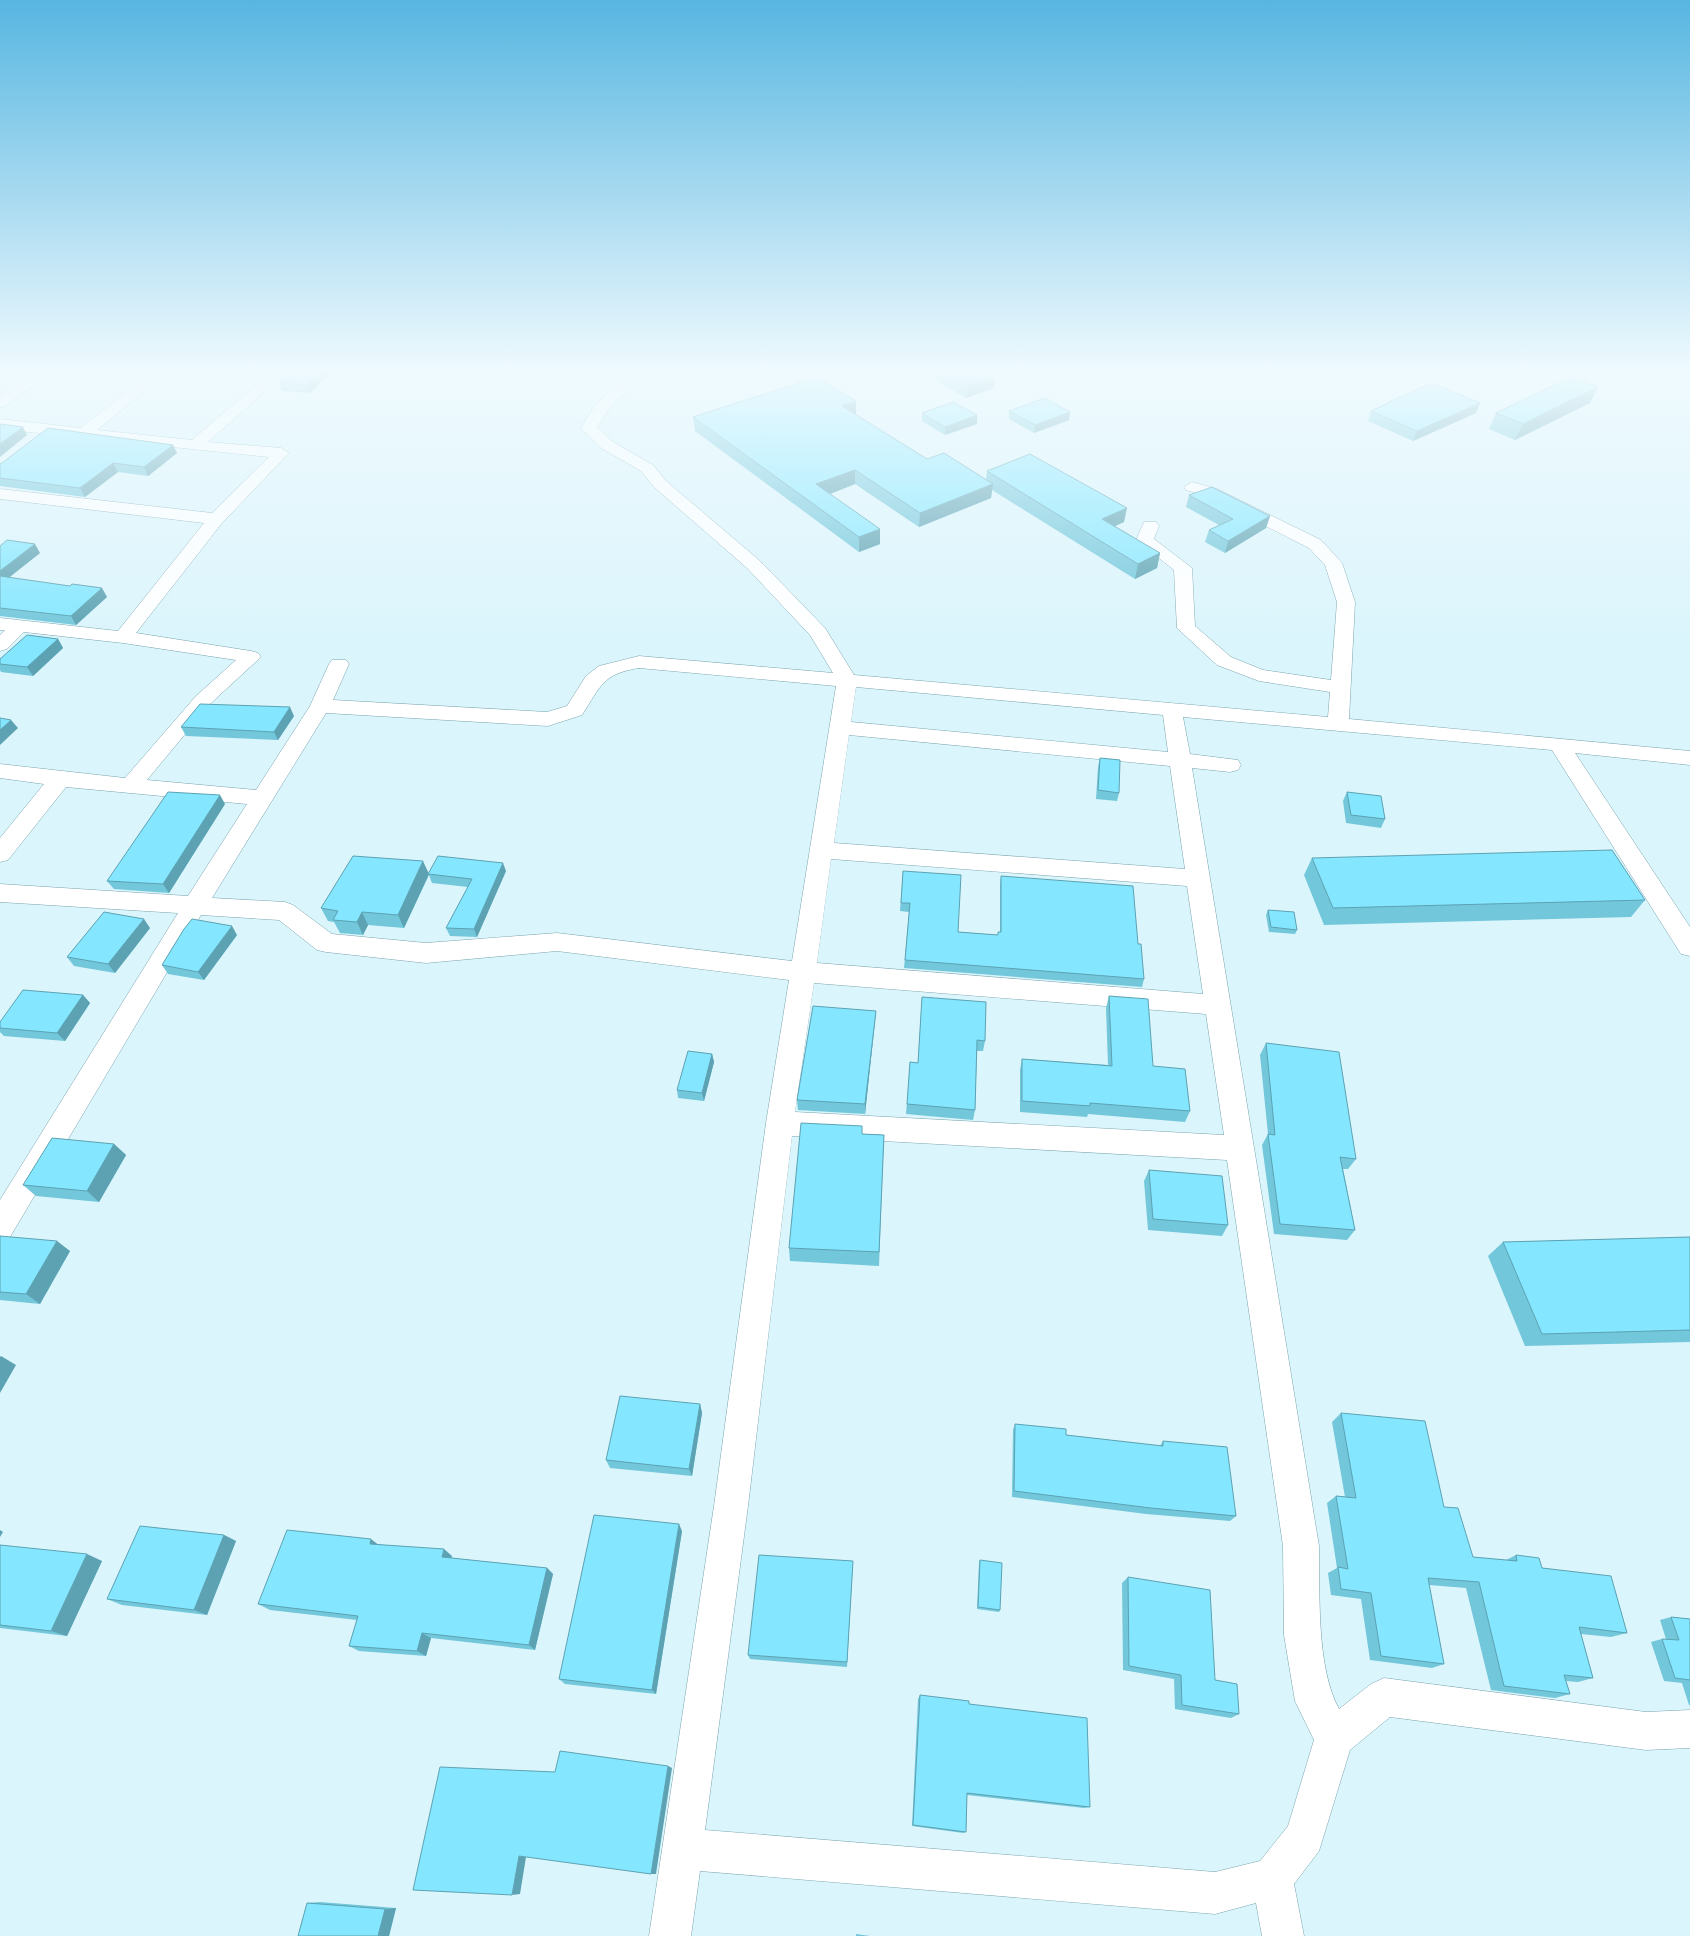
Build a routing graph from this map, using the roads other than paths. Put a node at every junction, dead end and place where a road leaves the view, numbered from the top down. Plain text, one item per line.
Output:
1 (276, 458) edge
2 (631, 458) edge
3 (1192, 487) dead end
4 (0, 494) edge
5 (216, 519) junction
6 (1150, 526) dead end
7 (0, 624) edge
8 (20, 626) junction
9 (123, 637) junction
10 (0, 645) edge
11 (339, 664) dead end
12 (847, 680) junction
13 (1339, 687) junction
14 (320, 706) junction
15 (1172, 709) junction
16 (1338, 724) junction
17 (839, 727) junction
18 (1559, 744) junction
19 (1690, 758) edge
20 (1179, 761) junction
21 (1230, 765) dead end
22 (0, 771) edge
23 (60, 779) junction
24 (130, 786) junction
25 (261, 798) junction
26 (820, 850) junction
27 (0, 854) edge
28 (1197, 878) junction
29 (0, 893) edge
30 (194, 905) junction
31 (1690, 946) edge
32 (802, 972) junction
33 (1217, 1005) junction
34 (780, 1123) junction
35 (1239, 1148) junction
36 (0, 1227) edge
37 (1690, 1729) edge
38 (1334, 1738) junction
39 (682, 1849) junction
40 (1272, 1878) junction
41 (670, 1936) edge
42 (1283, 1936) edge

1 - 5 street
2 - 12 street
3 - 13 street
4 - 5 street
5 - 9 street
6 - 13 street
7 - 8 street
8 - 9 street
8 - 10 street
9 - 24 street
11 - 14 street
12 - 14 street
12 - 15 street
12 - 17 street
13 - 16 street
14 - 25 street
15 - 16 street
15 - 20 street
16 - 18 street
17 - 20 street
17 - 26 street
18 - 19 street
18 - 31 street
20 - 21 street
20 - 28 street
22 - 23 street
23 - 24 street
23 - 27 street
24 - 25 street
25 - 30 street
26 - 28 street
26 - 32 street
28 - 33 street
29 - 30 street
30 - 32 street
30 - 36 street
32 - 33 street
32 - 34 street
33 - 35 street
34 - 35 street
34 - 39 street
35 - 38 street
37 - 38 street
38 - 40 street
39 - 40 street
39 - 41 street
40 - 42 street

